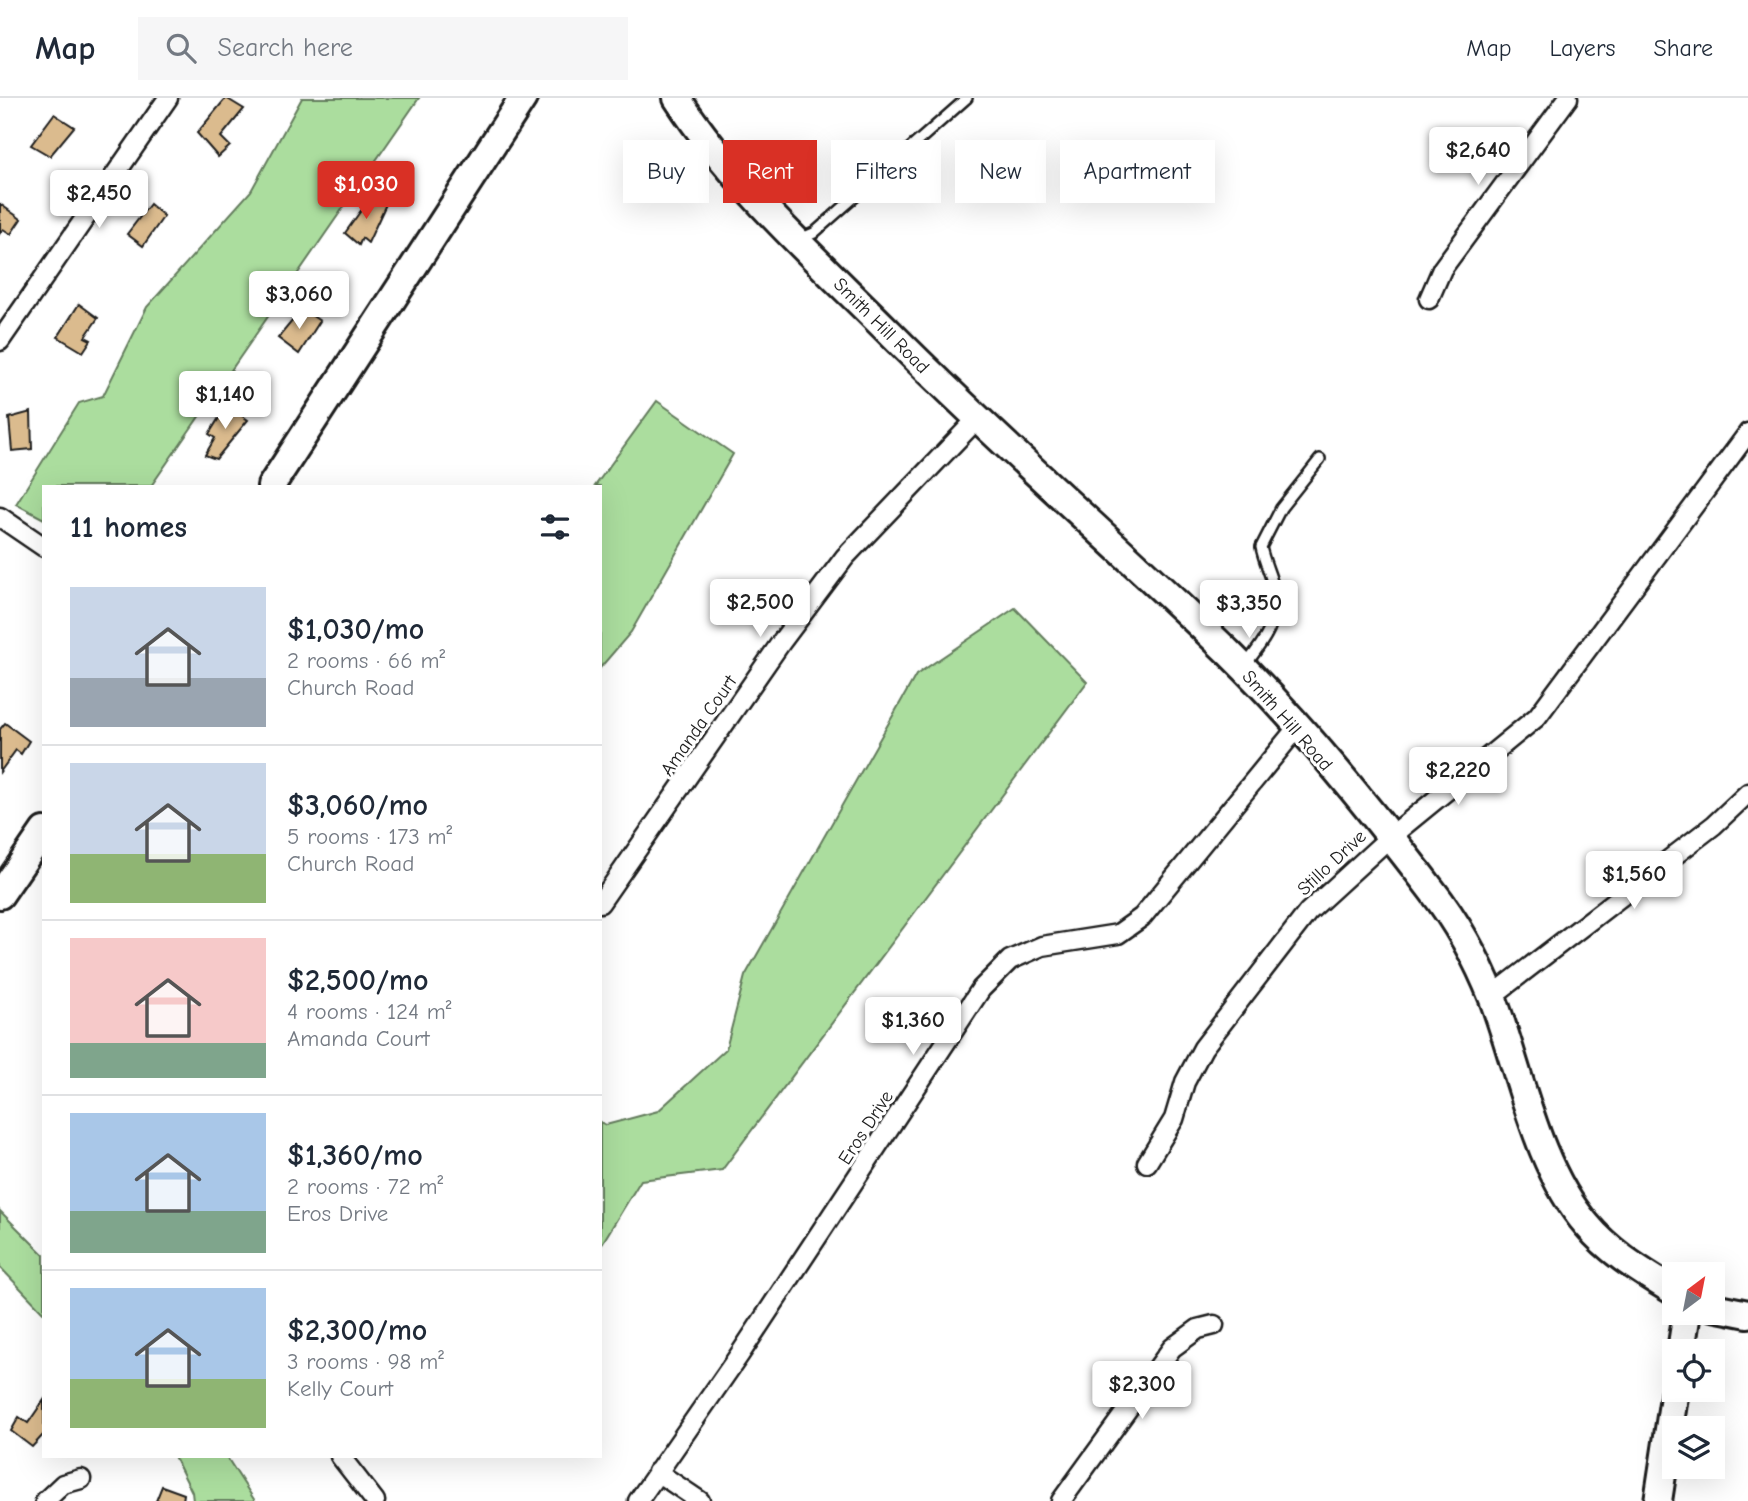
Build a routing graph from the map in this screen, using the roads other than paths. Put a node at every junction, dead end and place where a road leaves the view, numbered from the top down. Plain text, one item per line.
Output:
1 (169, 98) edge
2 (523, 98) edge
3 (677, 98) edge
4 (967, 98) edge
5 (1568, 98) edge
6 (798, 239) junction
7 (1429, 299) dead end
8 (0, 341) edge
9 (976, 420) junction
10 (1748, 433) edge
11 (1320, 459) dead end
12 (272, 485) edge
13 (0, 517) edge
14 (42, 546) edge
15 (1243, 668) junction
16 (1297, 727) junction
17 (1748, 793) edge
18 (42, 834) edge
19 (1390, 837) junction
20 (0, 895) edge
21 (602, 901) edge
22 (1492, 996) junction
23 (1147, 1163) dead end
24 (1662, 1284) edge
25 (1726, 1310) edge
26 (1748, 1314) edge
27 (1214, 1325) dead end
28 (1673, 1402) edge
29 (342, 1458) edge
30 (657, 1472) junction
31 (81, 1479) dead end
32 (45, 1501) edge
33 (375, 1501) edge
34 (638, 1501) edge
35 (701, 1501) edge
36 (1060, 1501) edge
37 (1658, 1501) edge

1 - 8 street
2 - 12 street
3 - 6 street, Smith Hill Road
4 - 6 lane
5 - 7 street
6 - 9 street, Smith Hill Road
9 - 15 street, Smith Hill Road
9 - 21 street, Amanda Court
10 - 19 street, Stillo Drive
11 - 15 lane
13 - 14 street
15 - 16 street, Smith Hill Road
16 - 19 street, Smith Hill Road
16 - 30 street, Eros Drive
17 - 22 street
18 - 20 street
19 - 22 street, Smith Hill Road
19 - 23 street, Stillo Drive
22 - 24 street, Smith Hill Road
25 - 26 street
27 - 36 street
28 - 37 street
29 - 33 street
30 - 34 street, Eros Drive
30 - 35 street
31 - 32 street

